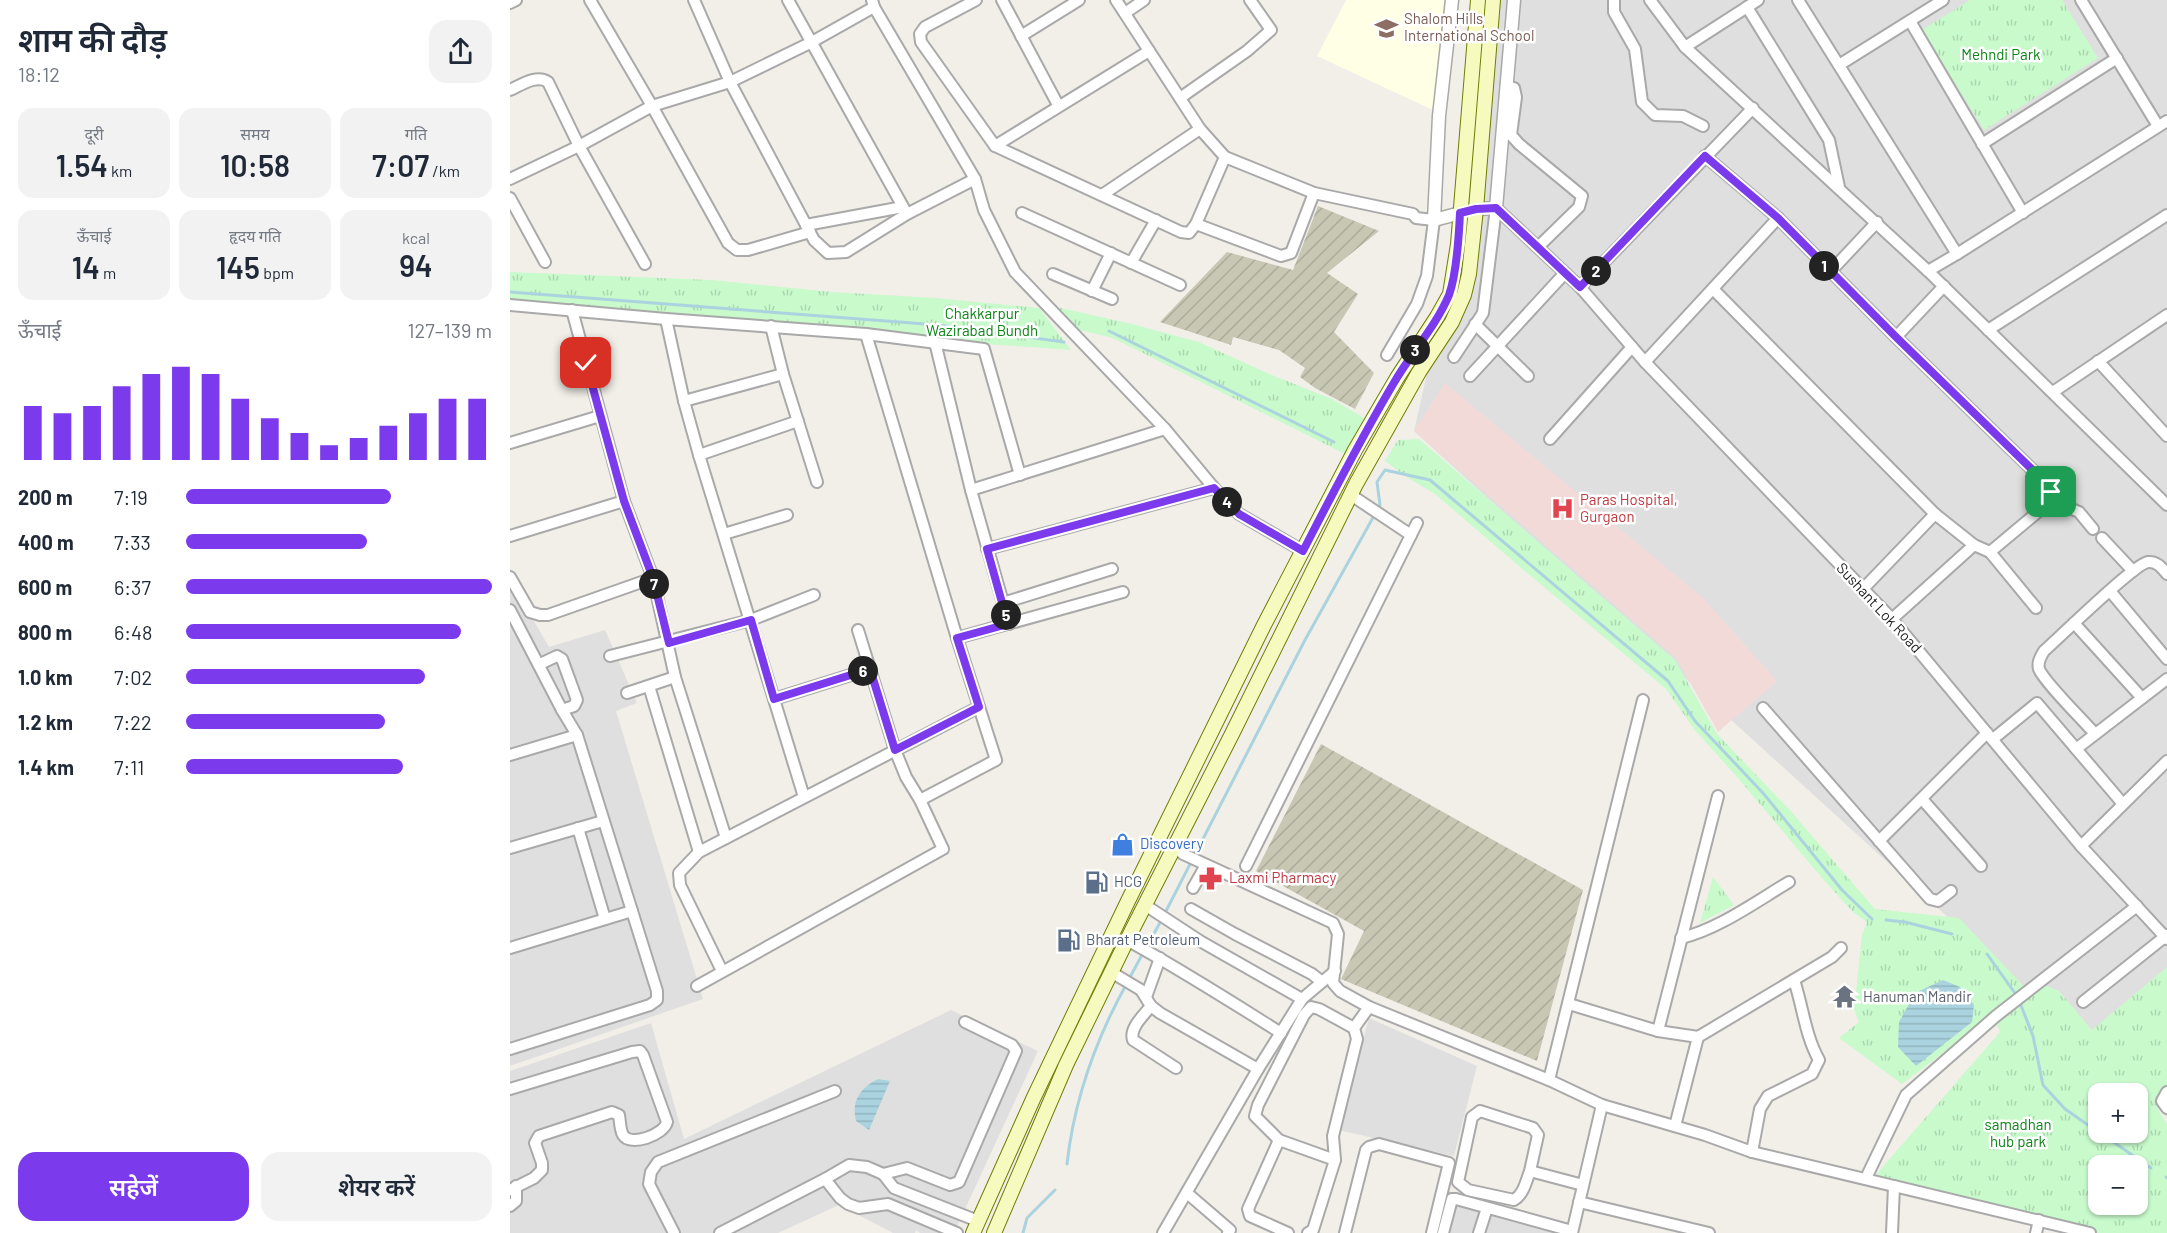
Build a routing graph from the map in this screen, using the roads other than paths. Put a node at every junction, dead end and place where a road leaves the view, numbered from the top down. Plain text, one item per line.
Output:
1 (516, 0) edge
2 (590, 0) edge
3 (694, 0) edge
4 (788, 0) edge
5 (976, 0) edge
6 (1002, 0) edge
7 (1079, 0) edge
8 (1116, 0) edge
9 (1144, 0) edge
10 (1250, 0) edge
11 (1452, 0) edge
12 (1478, 0) edge
13 (1493, 0) edge
14 (1514, 0) edge
15 (1614, 0) edge
16 (1650, 0) edge
17 (1758, 0) edge
18 (1798, 0) edge
19 (1943, 0) edge
20 (2081, 0) edge
21 (510, 3) edge
22 (873, 4) edge
23 (1747, 7) junction
24 (1125, 13) junction
25 (1910, 21) junction
26 (1021, 36) junction
27 (810, 43) junction
28 (1685, 47) junction
29 (1149, 51) junction
30 (2117, 58) junction
31 (1839, 65) junction
32 (730, 82) junction
33 (1506, 86) junction
34 (510, 90) edge
35 (1180, 98) junction
36 (1058, 105) junction
37 (652, 106) junction
38 (1753, 108) junction
39 (2163, 123) edge
40 (1703, 126) dead end
41 (1200, 129) junction
42 (1982, 144) junction
43 (579, 146) junction
44 (995, 146) junction
45 (1705, 156) junction
46 (1225, 157) junction
47 (510, 179) edge
48 (975, 179) junction
49 (1839, 188) junction
50 (1314, 193) junction
51 (1102, 195) junction
52 (510, 198) edge
53 (1496, 208) junction
54 (1476, 209) junction
55 (905, 211) junction
56 (1022, 213) dead end
57 (1460, 213) junction
58 (2023, 213) junction
59 (2167, 215) edge
60 (1434, 216) junction
61 (1778, 218) junction
62 (1156, 220) junction
63 (1877, 222) junction
64 (1196, 224) junction
65 (808, 229) junction
66 (1538, 247) junction
67 (1111, 253) junction
68 (1957, 254) junction
69 (545, 262) dead end
70 (1131, 263) junction
71 (645, 264) dead end
72 (1928, 271) junction
73 (1830, 272) junction
74 (1565, 273) junction
75 (1053, 274) dead end
76 (1180, 285) dead end
77 (1944, 286) junction
78 (1580, 287) junction
79 (1713, 289) junction
80 (1092, 291) junction
81 (1112, 300) dead end
82 (510, 305) edge
83 (572, 310) junction
84 (2167, 315) edge
85 (666, 319) junction
86 (1476, 324) junction
87 (771, 326) junction
88 (1988, 330) junction
89 (866, 334) junction
90 (1896, 337) junction
91 (935, 342) junction
92 (1497, 346) junction
93 (1632, 347) junction
94 (1387, 355) dead end
95 (1454, 357) dead end
96 (2098, 361) junction
97 (1645, 362) junction
98 (783, 374) junction
99 (1470, 376) dead end
100 (1528, 376) dead end
101 (2053, 392) junction
102 (684, 401) junction
103 (600, 416) junction
104 (798, 422) junction
105 (1165, 429) junction
106 (2167, 436) edge
107 (1550, 439) dead end
108 (510, 443) edge
109 (699, 455) junction
110 (1020, 474) junction
111 (817, 482) dead end
112 (1214, 488) junction
113 (970, 490) junction
114 (1351, 495) junction
115 (2048, 499) junction
116 (624, 501) junction
117 (2167, 505) edge
118 (1935, 514) junction
119 (787, 515) dead end
120 (1417, 523) dead end
121 (2093, 528) dead end
122 (724, 534) junction
123 (1411, 535) junction
124 (510, 536) edge
125 (2102, 538) dead end
126 (1974, 544) junction
127 (987, 549) junction
128 (1303, 551) junction
129 (1990, 552) junction
130 (1112, 568) dead end
131 (2133, 571) junction
132 (2167, 574) edge
133 (510, 577) edge
134 (653, 578) junction
135 (1862, 590) junction
136 (2109, 591) junction
137 (1123, 592) dead end
138 (814, 595) dead end
139 (1003, 603) junction
140 (2036, 608) dead end
141 (510, 610) edge
142 (1892, 619) junction
143 (751, 620) junction
144 (2074, 623) junction
145 (1008, 624) junction
146 (858, 630) dead end
147 (957, 638) junction
148 (669, 643) junction
149 (610, 656) dead end
150 (2167, 659) edge
151 (540, 664) junction
152 (870, 669) junction
153 (675, 677) junction
154 (2167, 679) edge
155 (649, 686) junction
156 (627, 693) dead end
157 (2142, 698) junction
158 (774, 699) junction
159 (1643, 700) dead end
160 (979, 707) junction
161 (1762, 708) dead end
162 (562, 710) junction
163 (2096, 734) junction
164 (577, 735) junction
165 (1990, 736) junction
166 (2076, 749) junction
167 (895, 750) junction
168 (510, 755) edge
169 (2167, 761) edge
170 (1718, 796) dead end
171 (804, 797) junction
172 (1922, 799) junction
173 (920, 800) junction
174 (2123, 804) junction
175 (603, 821) junction
176 (578, 828) junction
177 (726, 838) junction
178 (1879, 841) junction
179 (2080, 846) junction
180 (510, 848) edge
181 (1179, 850) junction
182 (699, 852) junction
183 (1203, 863) junction
184 (1246, 866) dead end
185 (1981, 866) dead end
186 (1789, 882) dead end
187 (1193, 888) dead end
188 (1951, 891) dead end
189 (1145, 905) junction
190 (2137, 906) junction
191 (1191, 909) dead end
192 (632, 911) junction
193 (605, 919) junction
194 (2166, 937) edge
195 (1681, 938) junction
196 (1127, 940) junction
197 (510, 948) edge
198 (1841, 948) dead end
199 (1150, 952) junction
200 (722, 971) junction
201 (1335, 971) junction
202 (1111, 972) junction
203 (1794, 980) junction
204 (1322, 982) junction
205 (697, 986) dead end
206 (1146, 998) junction
207 (1302, 999) junction
208 (2083, 1002) dead end
209 (1569, 1004) junction
210 (1369, 1007) junction
211 (965, 1022) dead end
212 (1354, 1028) junction
213 (1658, 1031) junction
214 (1281, 1033) junction
215 (1698, 1037) junction
216 (510, 1049) edge
217 (1176, 1068) dead end
218 (1258, 1069) junction
219 (1549, 1080) junction
220 (510, 1089) edge
221 (835, 1091) dead end
222 (2167, 1092) edge
223 (1602, 1105) junction
224 (2167, 1108) edge
225 (1675, 1126) junction
226 (1279, 1140) junction
227 (1752, 1152) junction
228 (1335, 1160) junction
229 (1530, 1171) junction
230 (883, 1174) junction
231 (1866, 1178) junction
232 (825, 1179) junction
233 (1583, 1185) junction
234 (1894, 1186) junction
235 (513, 1188) edge
236 (894, 1188) junction
237 (1187, 1193) junction
238 (1579, 1202) junction
239 (888, 1204) junction
240 (510, 1206) edge
241 (943, 1208) junction
242 (1487, 1208) junction
243 (2039, 1220) junction
244 (937, 1225) junction
245 (975, 1227) edge
246 (1671, 1229) edge
247 (1553, 1230) edge
248 (1572, 1232) edge
249 (674, 1233) edge
250 (720, 1233) edge
251 (957, 1233) edge
252 (994, 1233) edge
253 (1163, 1233) edge
254 (1228, 1233) edge
255 (1288, 1233) edge
256 (1308, 1233) edge
257 (1344, 1233) edge
258 (1432, 1233) edge
259 (1443, 1233) edge
260 (1479, 1233) edge
261 (1709, 1233) edge
262 (1892, 1233) edge
263 (2036, 1233) edge
264 (2090, 1233) edge

1 - 21 street
2 - 37 street
3 - 32 street
4 - 27 street
5 - 44 street
6 - 26 street
7 - 26 street
8 - 24 street
9 - 24 street
10 - 35 street
11 - 60 street
12 - 57 main road
13 - 54 main road
14 - 33 street
15 - 40 street
16 - 28 street
17 - 23 street
18 - 31 street
19 - 25 street
20 - 30 street
22 - 27 street
22 - 48 street
23 - 28 street
23 - 49 street
24 - 29 street
25 - 31 street
25 - 42 street
26 - 36 street
27 - 32 street
27 - 55 street
28 - 38 street
29 - 35 street
29 - 36 street
30 - 39 street
30 - 42 street
31 - 68 street
32 - 37 street
32 - 65 street
33 - 53 street
33 - 66 street
34 - 43 street
35 - 41 street
36 - 44 street
37 - 43 street
37 - 65 street
38 - 45 street
38 - 49 street
39 - 58 street
41 - 46 street
41 - 51 street
42 - 58 street
43 - 47 street
43 - 71 street
44 - 51 street
45 - 61 street
45 - 78 street
46 - 50 street
46 - 64 street
48 - 55 street
48 - 105 street
49 - 63 street
50 - 60 street
50 - 64 street
51 - 62 street
52 - 69 street
53 - 54 street
53 - 66 street, Sushant Lok Road
53 - 86 street
54 - 57 street
54 - 114 main road
55 - 65 street
55 - 65 street
56 - 67 street
57 - 60 street
57 - 128 main road
58 - 68 street
59 - 88 street
60 - 94 street
61 - 73 street
61 - 79 street
62 - 64 street
62 - 70 street
63 - 72 street
63 - 73 street
66 - 74 street, Sushant Lok Road
67 - 70 street
67 - 80 street
68 - 72 street
70 - 76 street
72 - 77 street
73 - 90 street
74 - 78 street, Sushant Lok Road
74 - 92 street
75 - 80 street
77 - 88 street
77 - 90 street
78 - 93 street, Sushant Lok Road
79 - 97 street
79 - 118 street
80 - 81 street
82 - 83 street
83 - 85 street
83 - 103 street
84 - 96 street
85 - 87 street
85 - 102 street
86 - 92 street
86 - 95 street
87 - 89 street
87 - 98 street
88 - 101 street
89 - 91 street
89 - 147 street
90 - 115 street
91 - 110 street
91 - 113 street
92 - 99 street
92 - 100 street
93 - 97 street, Sushant Lok Road
93 - 107 street
96 - 101 street
96 - 106 street
97 - 135 street, Sushant Lok Road
98 - 102 street
98 - 104 street
101 - 117 street
102 - 109 street
103 - 108 street
103 - 116 street
104 - 109 street
104 - 111 street
105 - 110 street
105 - 112 street
109 - 122 street
110 - 113 street
112 - 127 street
112 - 128 street
113 - 127 street
114 - 123 street
114 - 181 main road
115 - 121 street
115 - 129 street
116 - 124 street
116 - 134 street
118 - 126 street
118 - 135 street
119 - 122 street
120 - 123 street
122 - 143 street
123 - 184 street
125 - 131 street
126 - 129 street
126 - 142 street
127 - 139 street
128 - 245 main road
129 - 140 street
130 - 139 street
131 - 132 street
131 - 136 street
133 - 134 street
134 - 148 street
135 - 142 street, Sushant Lok Road
136 - 144 street
136 - 150 street
137 - 145 street
138 - 143 street
139 - 145 street
141 - 151 street
142 - 165 street, Sushant Lok Road
143 - 148 street
143 - 158 street
144 - 157 street
144 - 163 street
145 - 147 street
146 - 152 street
147 - 160 street
148 - 149 street
148 - 153 street
151 - 162 street
151 - 162 street
152 - 158 street
152 - 167 street
153 - 155 street
153 - 177 street
154 - 157 street
155 - 156 street
155 - 182 street
157 - 163 street
158 - 171 street
159 - 209 street
160 - 167 street
160 - 173 street
161 - 178 street
162 - 164 street
163 - 166 street
164 - 168 street
164 - 175 street
165 - 166 street
165 - 172 street
165 - 179 street, Sushant Lok Road
166 - 174 street
167 - 171 street
167 - 173 street
169 - 174 street
170 - 195 street
171 - 177 street
172 - 178 street
172 - 185 street
173 - 200 street
174 - 179 street
175 - 176 street
175 - 192 street
176 - 180 street
176 - 193 street
177 - 182 street
178 - 188 street
179 - 190 street, Sushant Lok Road
181 - 183 street
181 - 189 main road
182 - 200 street
183 - 187 street
183 - 201 street
186 - 195 street
189 - 196 main road
189 - 207 street
190 - 194 street, Sushant Lok Road
190 - 231 street
191 - 204 street
192 - 193 street
192 - 216 street
193 - 197 street
194 - 208 street
195 - 213 street
196 - 199 street
196 - 202 main road
198 - 203 street
199 - 206 street
199 - 214 street
200 - 205 street
201 - 204 street
201 - 210 street
202 - 206 street
202 - 252 main road
203 - 215 street
203 - 227 street
204 - 207 street
206 - 217 street
206 - 218 street
207 - 214 street
209 - 213 street
209 - 219 street
210 - 212 street
210 - 219 street
211 - 230 street
212 - 226 street
212 - 228 street
213 - 215 street
214 - 218 street
215 - 225 street
218 - 237 street
219 - 223 street
220 - 235 street
221 - 249 street
222 - 224 street
223 - 225 street
223 - 233 street
225 - 227 street
226 - 228 street
226 - 255 street
227 - 231 street
228 - 256 street
229 - 229 street
229 - 233 street
230 - 232 street
230 - 236 street
231 - 234 street
232 - 239 street
232 - 250 street
233 - 238 street
234 - 243 street
234 - 262 street
235 - 240 street
236 - 239 street
236 - 241 street
237 - 253 street
237 - 254 street
238 - 246 street
238 - 248 street
239 - 244 street
241 - 244 street
241 - 245 street
242 - 247 street
242 - 259 street
242 - 260 street
243 - 263 street
243 - 264 street
244 - 251 street
246 - 261 street
247 - 248 street
257 - 258 street

